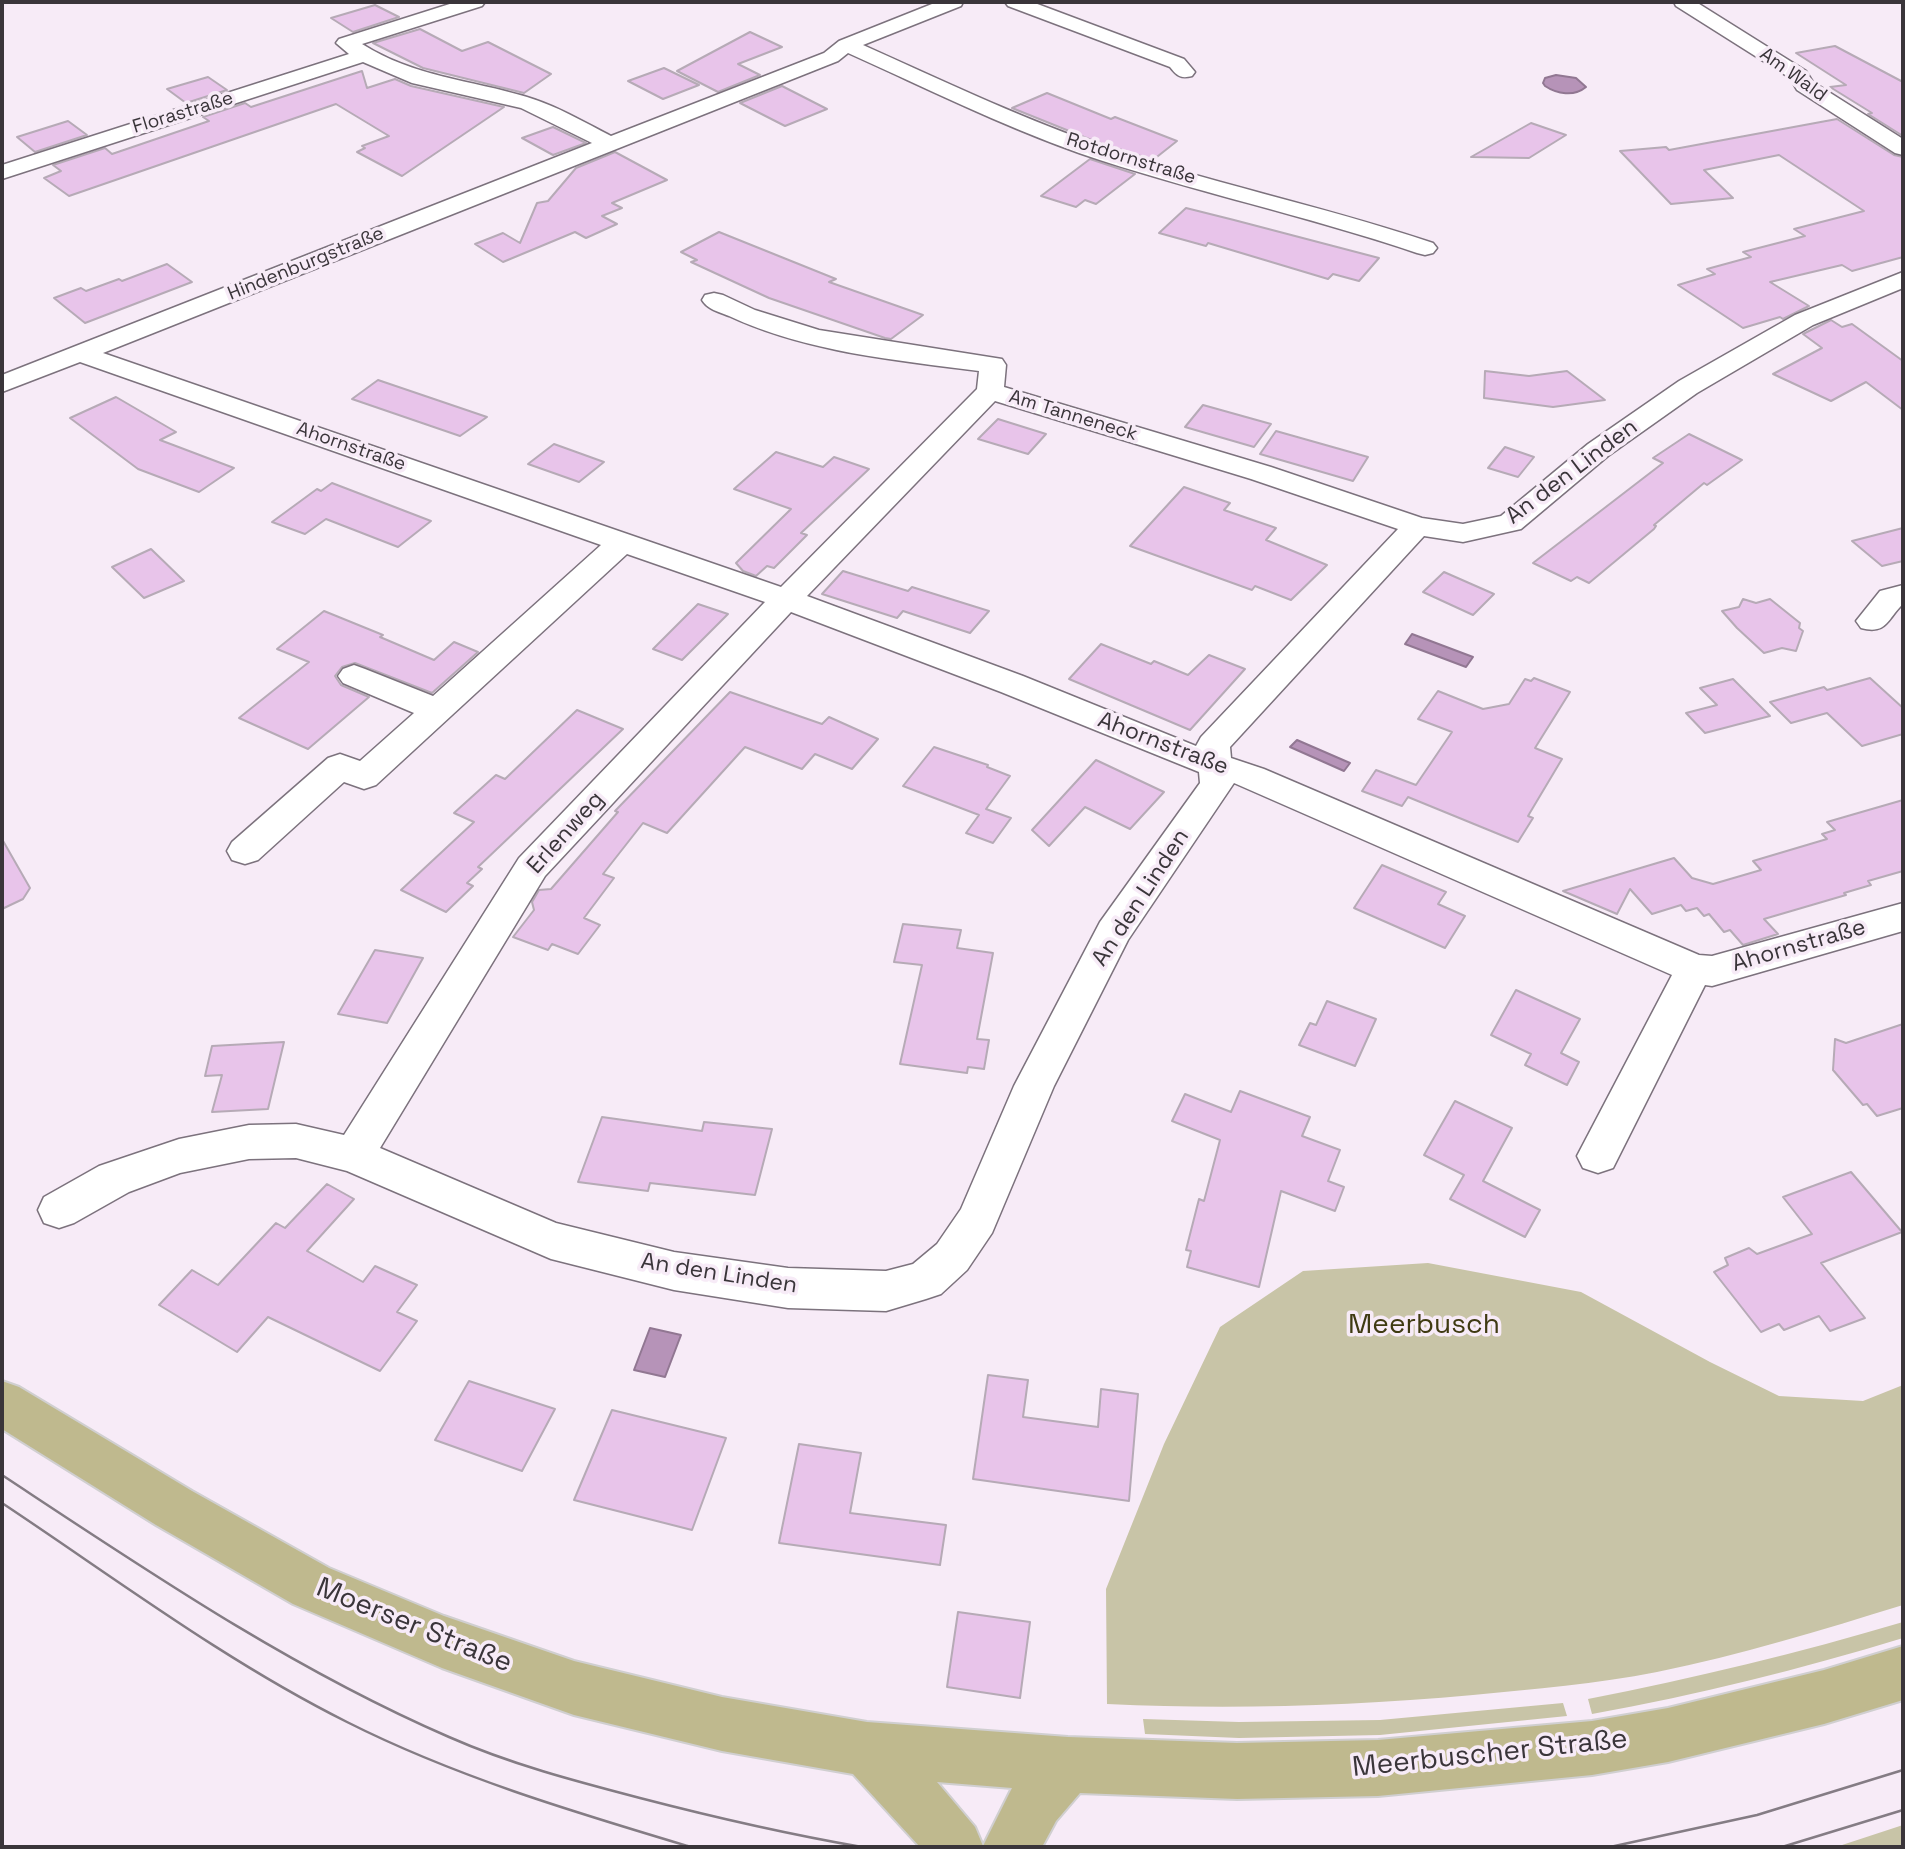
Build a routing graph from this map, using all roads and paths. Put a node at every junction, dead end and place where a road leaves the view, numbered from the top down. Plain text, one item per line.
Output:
1 (475, 2) edge
2 (954, 2) edge
3 (1015, 2) edge
4 (1684, 2) edge
5 (846, 44) junction
6 (365, 55) junction
7 (1185, 72) dead end
8 (610, 144) junction
9 (1903, 148) edge
10 (2, 172) edge
11 (1425, 248) dead end
12 (1903, 279) edge
13 (714, 300) dead end
14 (78, 354) junction
15 (2, 384) edge
16 (990, 391) junction
17 (1417, 526) junction
18 (622, 542) junction
19 (1903, 594) edge
20 (786, 599) junction
21 (1872, 621) dead end
22 (354, 676) dead end
23 (438, 710) junction
24 (1214, 765) junction
25 (245, 851) dead end
26 (1903, 916) edge
27 (1694, 969) junction
28 (354, 1155) junction
29 (1598, 1156) dead end
30 (59, 1210) dead end
31 (2, 1403) edge
32 (1903, 1673) edge
33 (867, 1749) junction
34 (1068, 1765) junction
35 (955, 1847) edge
36 (1011, 1847) edge

1 - 6 street
2 - 5 street, Hindenburgstraße
3 - 7 street
4 - 9 street, Am Wald
5 - 8 street, Hindenburgstraße
5 - 11 street, Rotdornstraße
6 - 8 street
6 - 10 street, Florastraße
8 - 14 street, Hindenburgstraße
12 - 17 street, An den Linden
13 - 16 street, Am Tanneneck
14 - 15 street, Hindenburgstraße
14 - 18 street, Ahornstraße
16 - 17 street, Am Tanneneck
16 - 20 street, Erlenweg
17 - 24 street, An den Linden
18 - 20 street, Ahornstraße
18 - 23 street
19 - 21 street
20 - 24 street, Ahornstraße
20 - 28 street, Erlenweg
22 - 23 street
23 - 25 street
24 - 27 street, Ahornstraße
24 - 28 street, An den Linden
26 - 27 street, Ahornstraße
27 - 29 street
28 - 30 street
31 - 33 main road, Moerser Straße
32 - 34 main road, Meerbuscher Straße
33 - 34 main road, Moerser Straße
33 - 35 main road
34 - 36 main road

